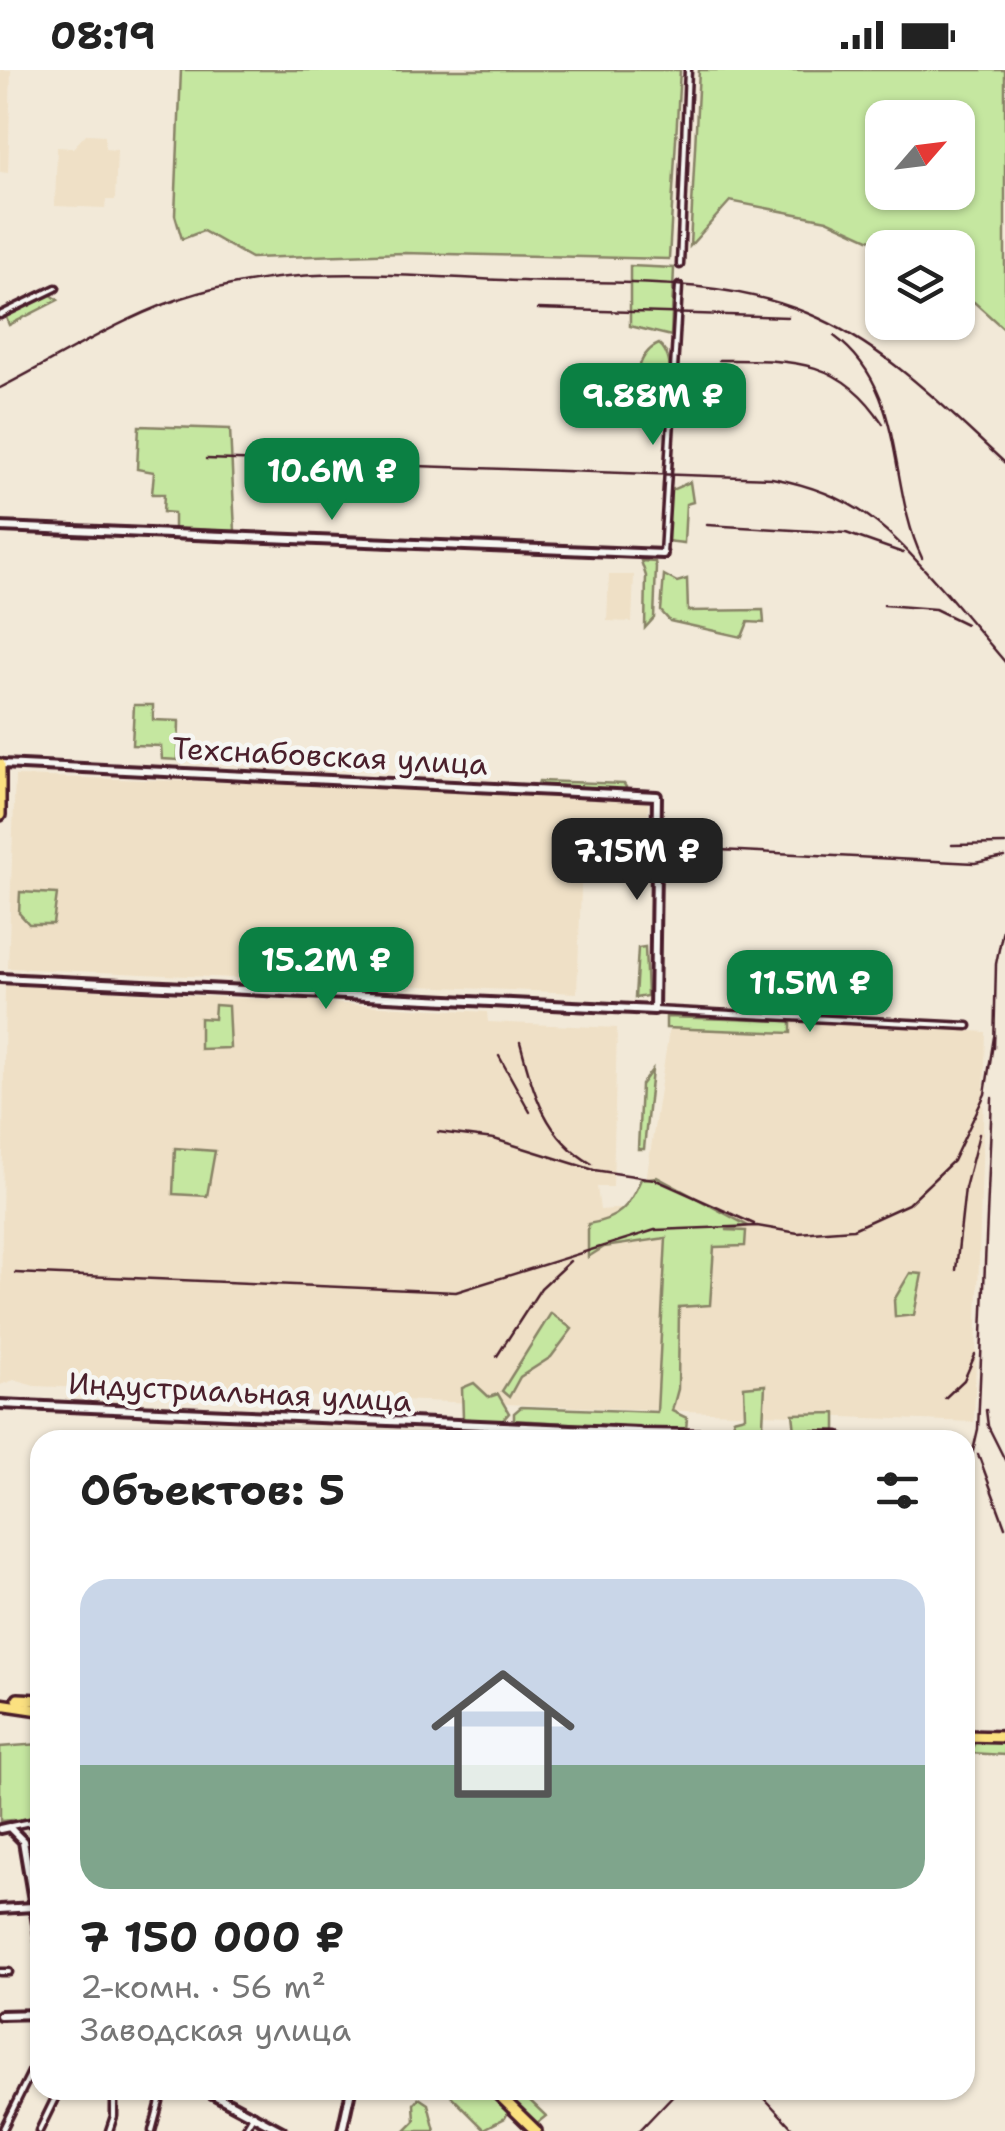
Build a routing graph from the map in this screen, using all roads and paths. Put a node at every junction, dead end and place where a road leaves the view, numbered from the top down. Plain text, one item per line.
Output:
1 (688, 70) edge
2 (680, 265) dead end
3 (678, 286) dead end
4 (56, 288) dead end
5 (0, 314) edge
6 (0, 527) edge
7 (663, 554) joint
8 (1, 764) edge
9 (0, 815) edge
10 (0, 978) edge
11 (654, 1010) junction
12 (968, 1026) dead end
13 (0, 1404) edge
14 (519, 1430) edge
15 (30, 1700) edge
16 (0, 1701) edge
17 (30, 1708) edge
18 (975, 1736) edge
19 (1005, 1737) edge
20 (30, 1820) edge
21 (5, 1828) edge
22 (30, 1889) edge
23 (30, 1907) edge
24 (0, 1910) edge
25 (0, 1972) edge
26 (10, 1972) dead end
27 (0, 2014) edge
28 (30, 2014) edge
29 (30, 2074) edge
30 (54, 2100) edge
31 (114, 2100) edge
32 (160, 2100) edge
33 (225, 2100) edge
34 (349, 2100) edge
35 (504, 2100) edge
36 (254, 2114) junction
37 (0, 2119) edge
38 (7, 2120) junction
39 (2, 2131) edge
40 (39, 2131) edge
41 (109, 2131) edge
42 (152, 2131) edge
43 (244, 2131) edge
44 (282, 2131) edge
45 (342, 2131) edge
46 (536, 2131) edge

1 - 2 street
3 - 7 street
4 - 5 street
6 - 7 street
8 - 9 main road
8 - 11 street, Техснабовская улица
10 - 11 street
11 - 12 street
13 - 14 street, Индустриальная улица
15 - 16 main road
16 - 17 main road
18 - 19 main road
20 - 21 street
21 - 22 street
23 - 24 street
25 - 26 street
27 - 28 street
29 - 38 street
30 - 40 street
31 - 41 street
32 - 42 street
33 - 36 street
34 - 45 street
35 - 46 main road
36 - 43 street
36 - 44 street
37 - 38 street
38 - 39 street

